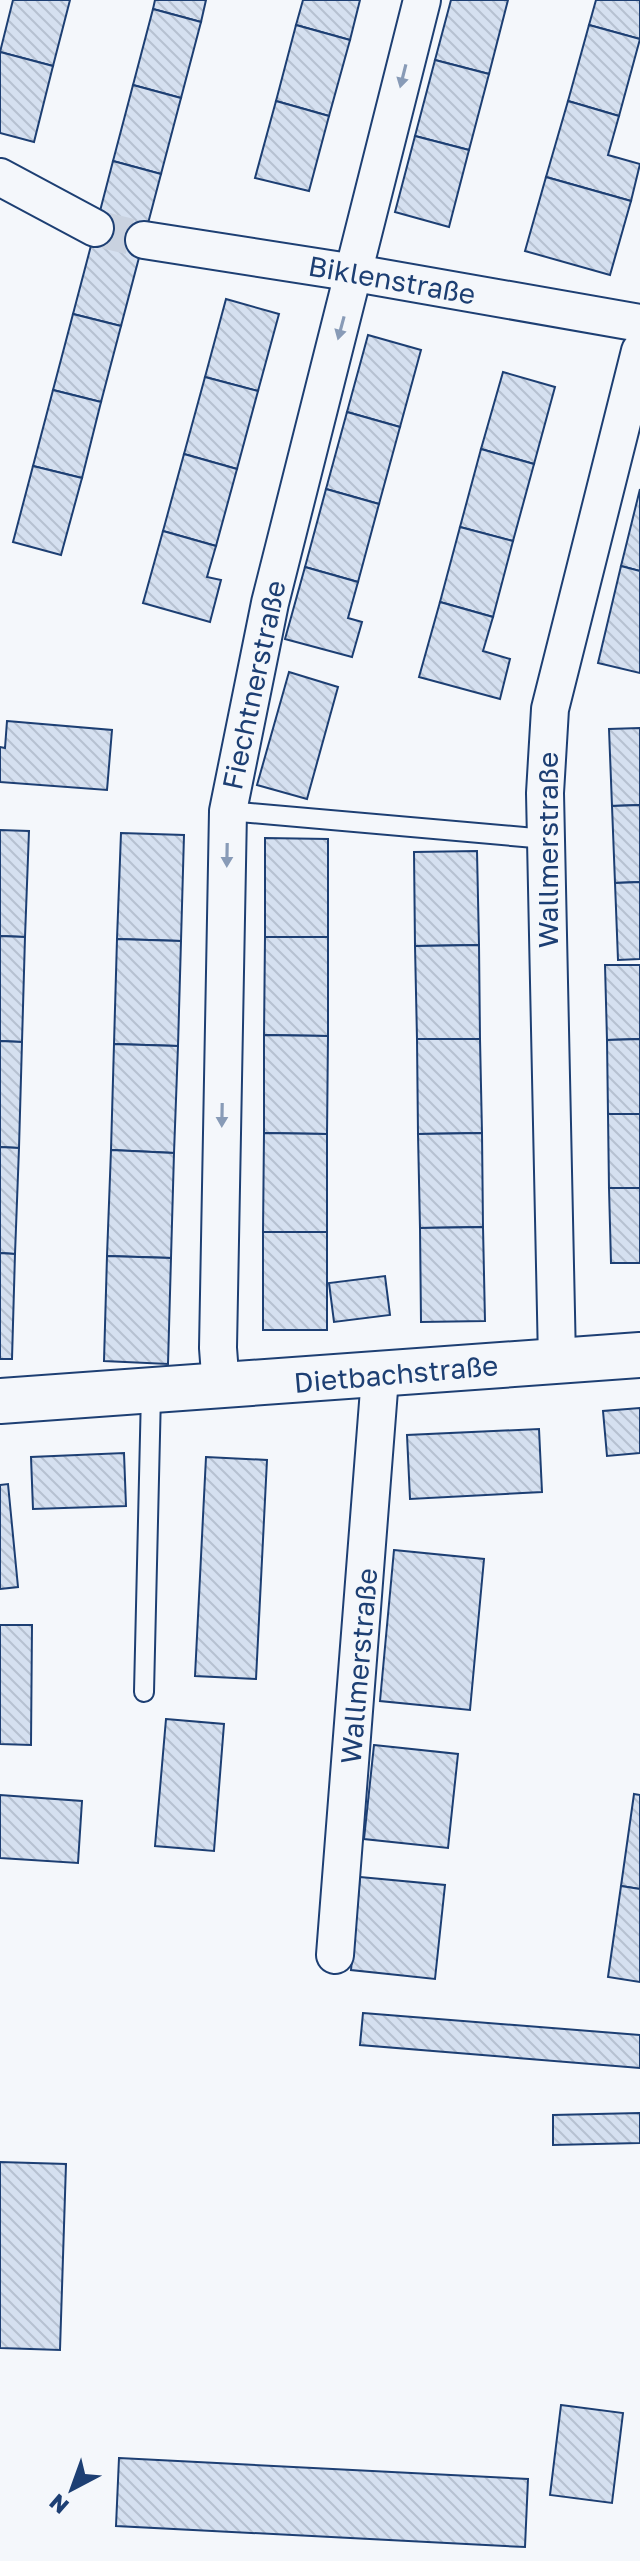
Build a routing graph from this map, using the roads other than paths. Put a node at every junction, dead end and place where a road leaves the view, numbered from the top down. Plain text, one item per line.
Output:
1 (422, 0) edge
2 (0, 177) edge
3 (95, 228) tunnel mouth
4 (144, 240) tunnel mouth
5 (355, 273) junction
6 (640, 323) edge
7 (640, 351) edge
8 (228, 811) junction
9 (546, 839) junction
10 (640, 1355) edge
11 (557, 1360) junction
12 (380, 1377) junction
13 (221, 1388) junction
14 (151, 1393) junction
15 (0, 1401) edge
16 (144, 1692) dead end
17 (335, 1955) dead end

1 -> 5 street, Fiechtnerstraße
2 - 3 street
4 - 5 street, Biklenstraße
5 - 6 street, Biklenstraße
5 -> 8 street, Fiechtnerstraße
7 - 9 street, Wallmerstraße
8 - 9 lane
8 -> 13 street, Fiechtnerstraße
9 - 11 street, Wallmerstraße
10 - 11 main road, Dietbachstraße
11 - 12 main road, Dietbachstraße
12 - 13 main road, Dietbachstraße
12 - 17 street, Wallmerstraße
13 - 14 main road, Dietbachstraße
14 - 15 main road, Dietbachstraße
14 - 16 lane

